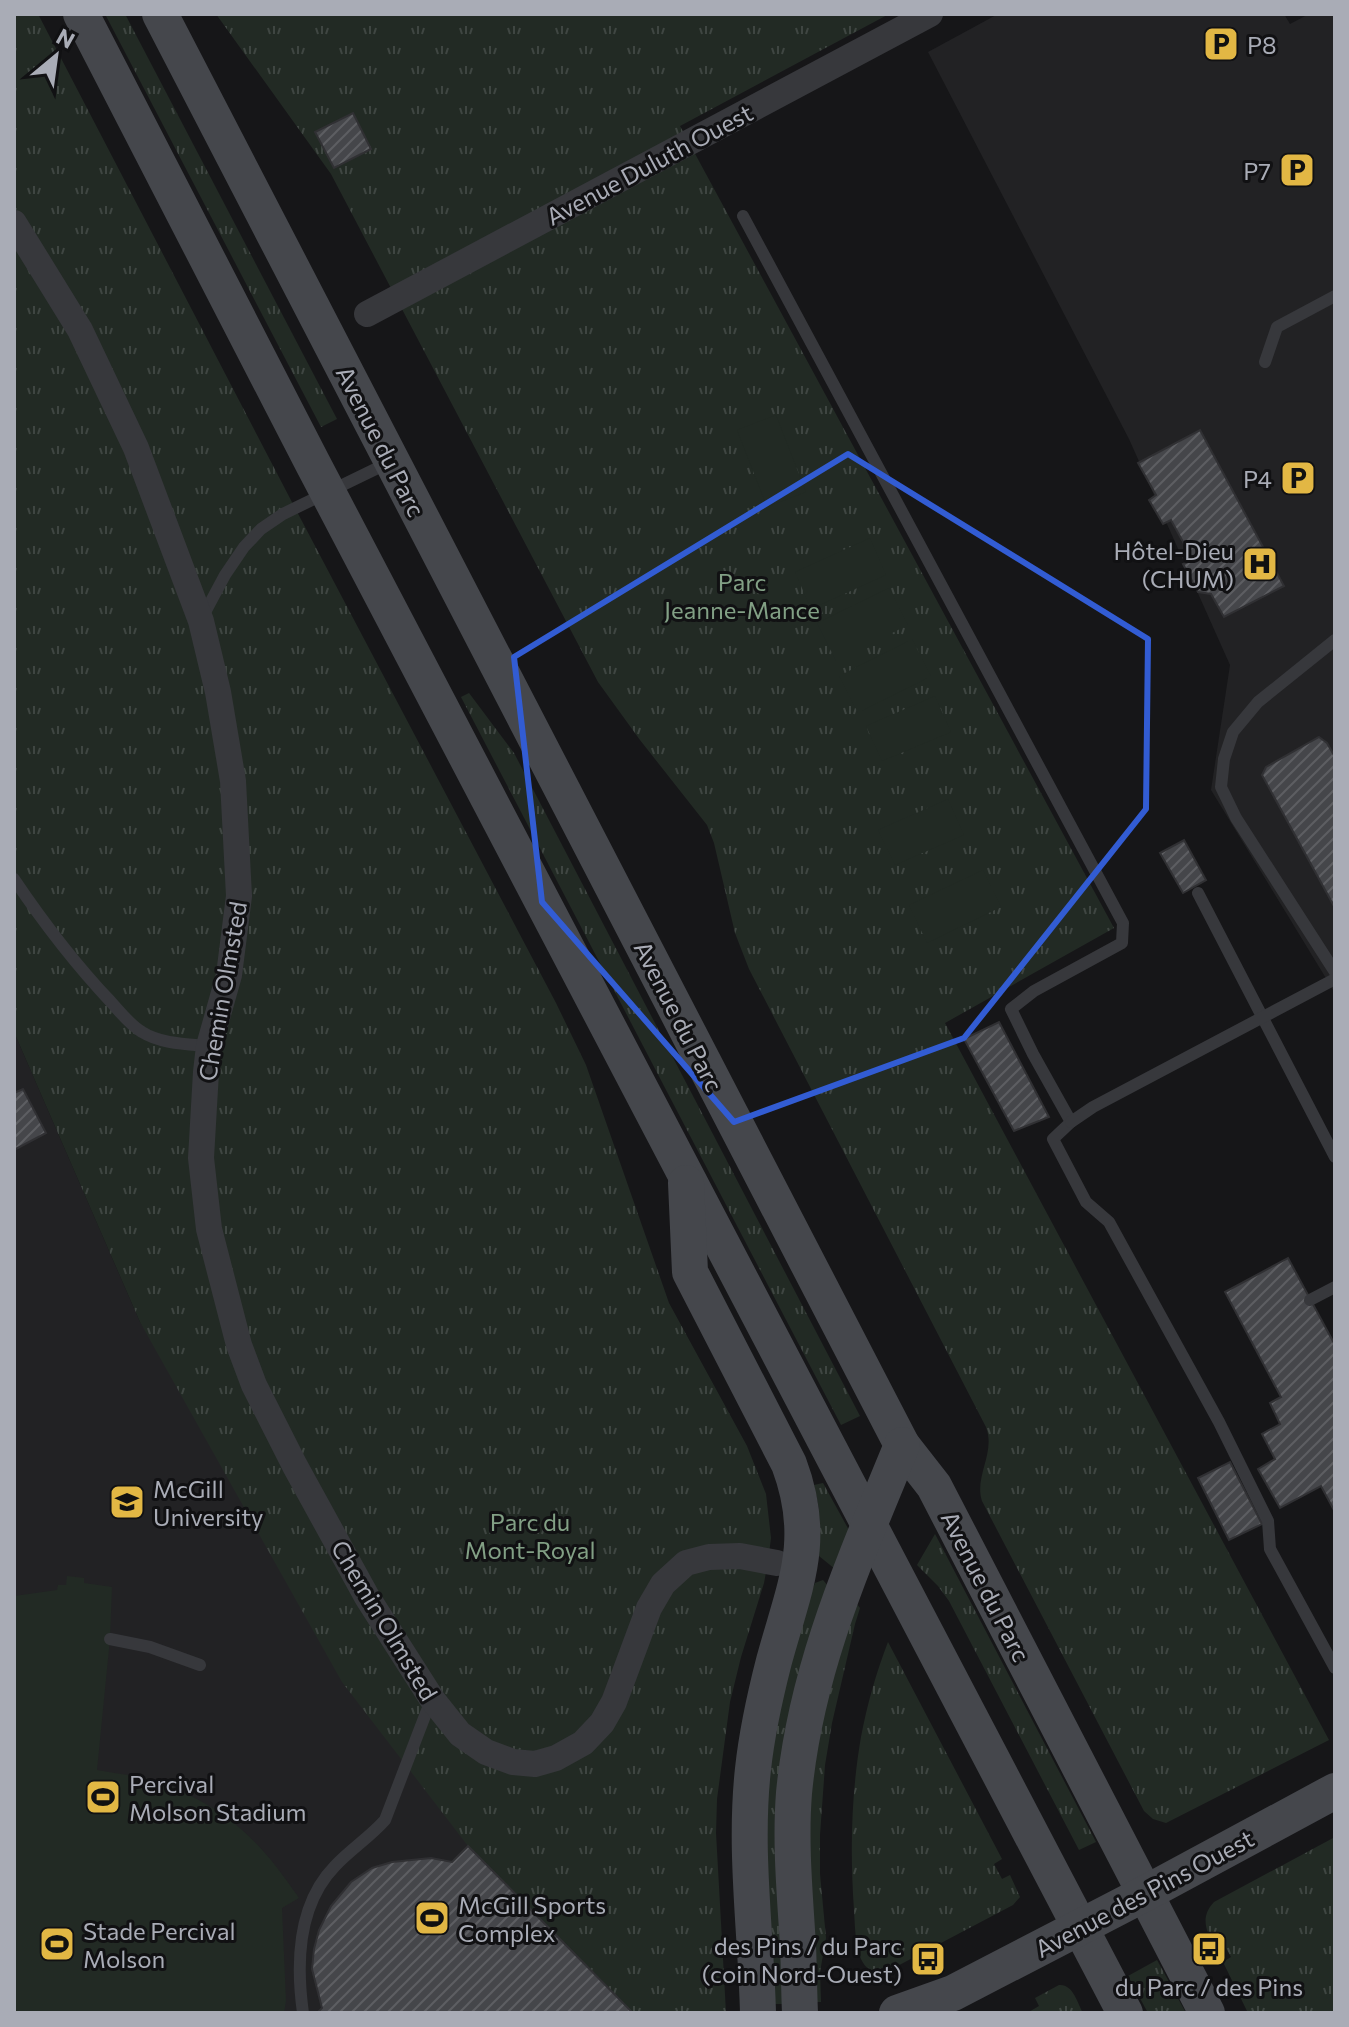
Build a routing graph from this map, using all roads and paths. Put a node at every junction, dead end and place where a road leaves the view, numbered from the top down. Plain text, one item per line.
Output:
1 (81, 14) edge
2 (160, 14) edge
3 (930, 14) edge
4 (743, 216) dead end
5 (14, 223) edge
6 (1335, 296) edge
7 (367, 314) dead end
8 (1265, 362) dead end
9 (391, 461) junction
10 (327, 491) junction
11 (201, 621) junction
12 (1335, 640) edge
13 (14, 879) edge
14 (1198, 893) dead end
15 (1335, 972) edge
16 (1335, 979) edge
17 (1263, 1017) junction
18 (209, 1046) junction
19 (1071, 1122) junction
20 (1335, 1157) edge
21 (686, 1173) junction
22 (1335, 1287) edge
23 (1310, 1300) dead end
24 (902, 1445) junction
25 (869, 1525) junction
26 (788, 1566) junction
27 (110, 1639) dead end
28 (200, 1665) dead end
29 (1335, 1668) edge
30 (432, 1699) junction
31 (1335, 1791) edge
32 (1146, 1893) junction
33 (1080, 1927) junction
34 (940, 2003) edge
35 (1120, 2011) edge
36 (303, 2013) edge
37 (758, 2013) edge
38 (800, 2013) edge
39 (897, 2013) edge
40 (1207, 2013) edge

1 - 10 main road
2 - 9 main road, Avenue du Parc
3 - 7 street, Avenue Duluth Ouest
4 - 19 lane
5 - 11 street, Chemin Olmsted
6 - 8 lane
9 - 10 lane
9 - 24 main road, Avenue du Parc
10 - 11 lane
10 - 21 main road
11 - 18 street, Chemin Olmsted
12 - 15 lane
13 - 18 lane
14 - 17 lane
16 - 17 lane
17 - 19 lane
17 - 20 lane
18 - 30 street, Chemin Olmsted
19 - 29 lane
21 - 25 main road
21 - 26 main road
22 - 23 lane
24 - 25 main road
24 - 32 main road, Avenue du Parc
25 - 33 main road
25 - 38 main road
26 - 30 street, Chemin Olmsted
26 - 37 main road
27 - 28 lane
30 - 36 lane
31 - 32 main road, Avenue des Pins Ouest
32 - 33 main road, Avenue des Pins Ouest
32 - 40 main road, Avenue du Parc
33 - 34 main road, Avenue des Pins Ouest
33 - 35 main road
34 - 39 main road, Avenue des Pins Ouest

